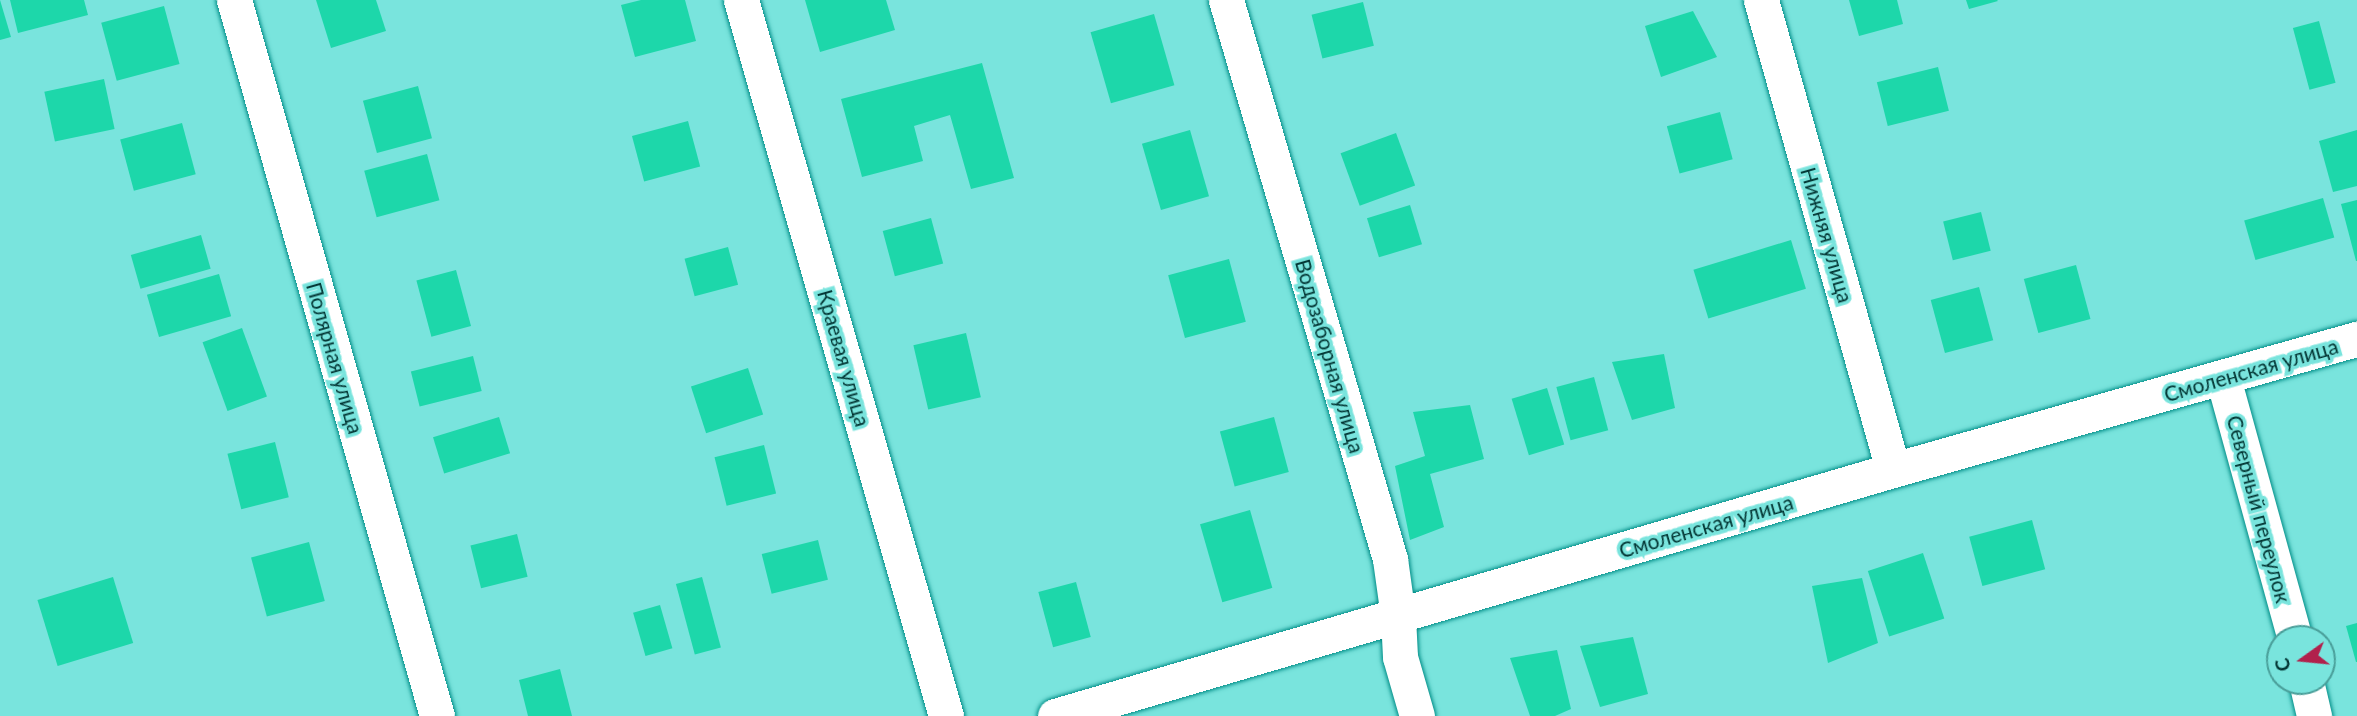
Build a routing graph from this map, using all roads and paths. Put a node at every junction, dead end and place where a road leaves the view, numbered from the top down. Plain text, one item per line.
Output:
1 (233, 0) edge
2 (741, 0) edge
3 (1226, 0) edge
4 (1761, 0) edge
5 (2357, 339) edge
6 (2223, 378) junction
7 (1893, 470) junction
8 (1398, 617) junction
9 (2291, 625) edge
10 (2309, 695) edge
11 (438, 716) edge
12 (946, 716) edge
13 (1055, 716) edge
14 (1417, 716) edge
15 (2314, 716) edge

1 - 11 street, Полярная улица
2 - 12 street, Краевая улица
3 - 8 street, Водозаборная улица
4 - 7 street, Нижняя улица
5 - 6 street, Смоленская улица
6 - 7 street, Смоленская улица
6 - 9 street, Северный переулок
7 - 8 street, Смоленская улица
8 - 13 street, Смоленская улица
8 - 14 street, Водозаборная улица
10 - 15 street

